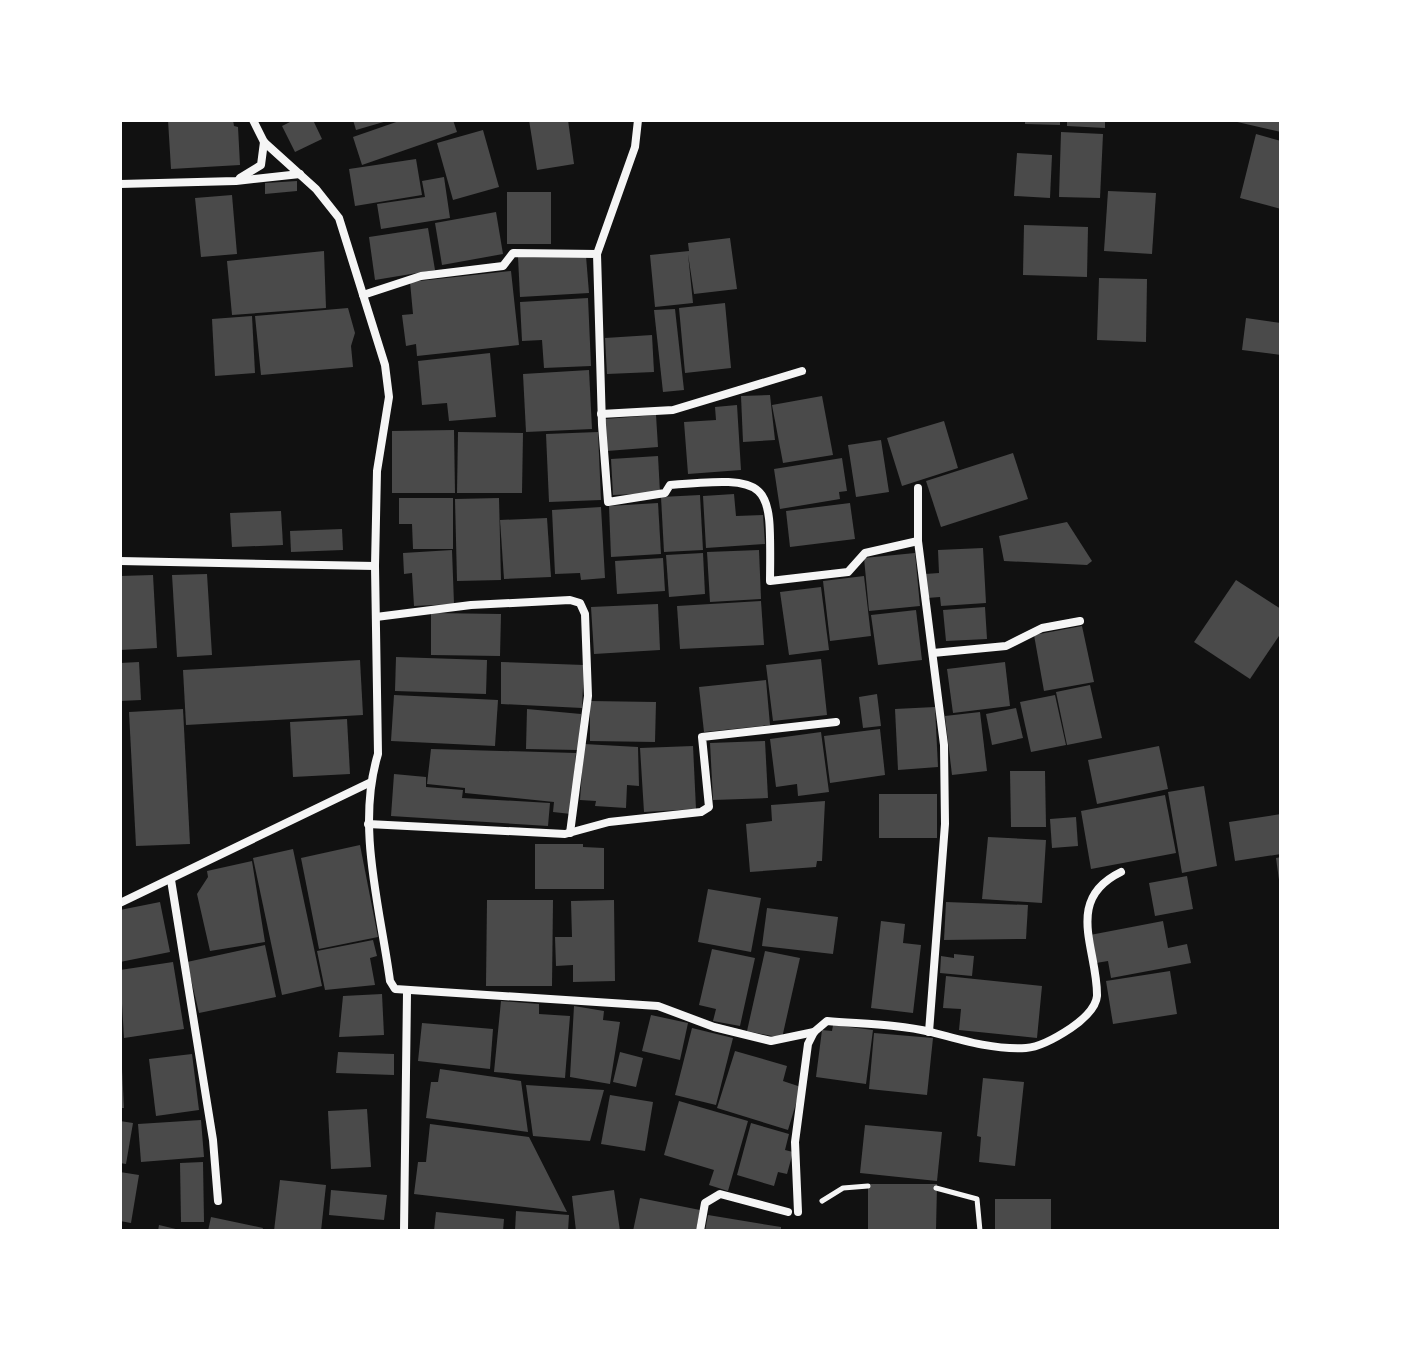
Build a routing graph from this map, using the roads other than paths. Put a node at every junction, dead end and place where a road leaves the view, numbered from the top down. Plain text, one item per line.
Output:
1 (253, 120) edge
2 (638, 120) edge
3 (264, 142) junction
4 (300, 174) junction
5 (236, 181) junction
6 (120, 184) edge
7 (597, 254) junction
8 (363, 295) junction
9 (802, 371) dead end
10 (601, 414) junction
11 (918, 488) dead end
12 (918, 541) junction
13 (120, 561) edge
14 (375, 566) junction
15 (376, 617) junction
16 (1080, 621) dead end
17 (933, 653) junction
18 (836, 722) dead end
19 (369, 783) junction
20 (368, 824) junction
21 (570, 833) junction
22 (1121, 872) dead end
23 (171, 880) junction
24 (120, 903) edge
25 (407, 993) junction
26 (814, 1032) junction
27 (929, 1032) junction
28 (218, 1201) dead end
29 (404, 1231) edge
30 (700, 1231) edge

1 - 3 street
2 - 7 street
3 - 4 street
3 - 5 street
4 - 5 street
4 - 8 street
5 - 6 street
7 - 8 street
7 - 10 street
8 - 14 street
9 - 10 street
10 - 12 street
11 - 12 street
12 - 17 street
13 - 14 street
14 - 15 street
15 - 19 street
15 - 21 street
16 - 17 street
17 - 27 street
18 - 21 street
19 - 20 street
19 - 23 street
20 - 21 street
20 - 25 street
22 - 27 street
23 - 24 street
23 - 28 street
25 - 26 street
25 - 29 street
26 - 27 street
26 - 30 street

